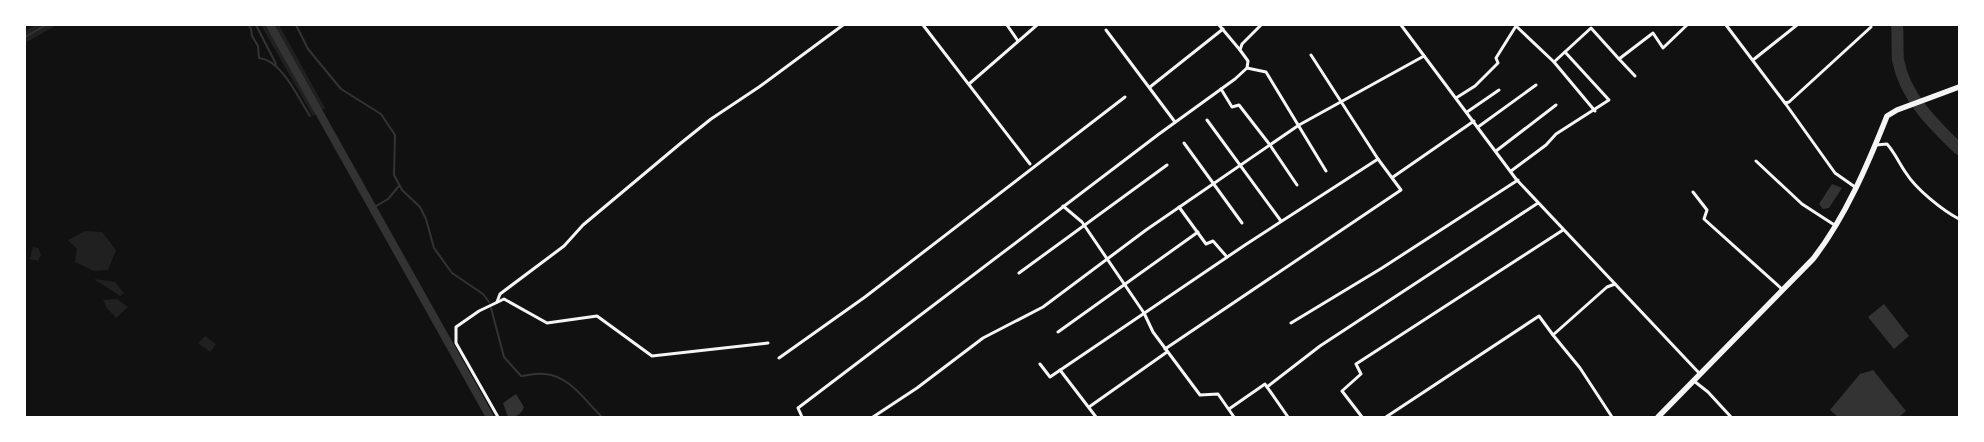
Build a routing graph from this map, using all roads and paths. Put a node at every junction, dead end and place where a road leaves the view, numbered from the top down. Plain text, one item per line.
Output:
1 (843, 25) edge
2 (923, 25) edge
3 (1007, 25) edge
4 (1037, 25) edge
5 (1220, 25) edge
6 (1261, 25) edge
7 (1401, 25) edge
8 (1516, 25) edge
9 (1687, 25) edge
10 (1726, 25) edge
11 (1797, 25) edge
12 (1870, 26) dead end
13 (1223, 29) junction
14 (1106, 30) dead end
15 (1018, 42) junction
16 (1240, 50) junction
17 (1565, 52) junction
18 (1311, 55) dead end
19 (1424, 56) junction
20 (1619, 59) junction
21 (1753, 60) junction
22 (1554, 62) junction
23 (1247, 68) junction
24 (1635, 76) dead end
25 (969, 84) junction
26 (1536, 84) dead end
27 (1150, 87) junction
28 (1959, 87) edge
29 (1221, 89) junction
30 (1499, 90) dead end
31 (1125, 97) dead end
32 (1456, 98) junction
33 (1341, 101) junction
34 (1785, 102) junction
35 (1556, 105) dead end
36 (1594, 111) junction
37 (1467, 112) junction
38 (1207, 120) dead end
39 (1474, 121) junction
40 (1175, 122) junction
41 (1298, 125) junction
42 (1478, 127) junction
43 (1184, 143) dead end
44 (1270, 145) junction
45 (1875, 145) junction
46 (1496, 151) junction
47 (1378, 159) junction
48 (1756, 161) dead end
49 (1030, 164) dead end
50 (1241, 164) junction
51 (1167, 165) dead end
52 (1326, 171) dead end
53 (1511, 171) junction
54 (1393, 177) junction
55 (1518, 180) junction
56 (1213, 182) junction
57 (1297, 185) dead end
58 (1854, 187) junction
59 (1693, 192) dead end
60 (1538, 203) junction
61 (1063, 206) junction
62 (1178, 207) junction
63 (1959, 219) edge
64 (1281, 221) junction
65 (1242, 223) dead end
66 (1084, 226) junction
67 (1836, 226) junction
68 (1563, 230) junction
69 (1198, 232) junction
70 (1227, 257) junction
71 (1106, 259) junction
72 (1020, 272) dead end
73 (1124, 283) junction
74 (1615, 284) junction
75 (1783, 290) junction
76 (497, 302) junction
77 (1144, 313) junction
78 (1291, 323) dead end
79 (1058, 332) dead end
80 (1553, 334) junction
81 (768, 343) dead end
82 (1166, 350) junction
83 (779, 358) dead end
84 (1040, 364) dead end
85 (1060, 370) junction
86 (1700, 375) junction
87 (1694, 381) junction
88 (1267, 387) junction
89 (1089, 407) junction
90 (1229, 409) junction
91 (498, 417) edge
92 (802, 417) edge
93 (873, 417) edge
94 (1096, 417) edge
95 (1234, 417) edge
96 (1288, 417) edge
97 (1362, 417) edge
98 (1386, 417) edge
99 (1612, 417) edge
100 (1658, 417) edge
101 (1731, 417) edge

1 - 76 street
2 - 25 street
3 - 15 street
4 - 15 street
5 - 13 street
6 - 16 street
7 - 19 street
8 - 22 street
8 - 32 street
9 - 20 street
10 - 21 street
11 - 21 street
12 - 34 street
13 - 16 street
13 - 27 street
14 - 27 street
15 - 25 street
16 - 23 street
17 - 20 street
17 - 22 street
17 - 36 street
18 - 33 street
19 - 32 street
19 - 33 street
20 - 24 street
21 - 34 street
22 - 36 street
23 - 29 street
23 - 41 street
25 - 49 street
26 - 42 street
27 - 40 street
28 - 45 main road
29 - 40 street
29 - 44 street
30 - 37 street
31 - 83 street
32 - 37 street
33 - 41 street
33 - 47 street
34 - 58 street
35 - 46 street
36 - 53 street
37 - 39 street
38 - 50 street
39 - 42 street
39 - 54 street
40 - 61 street
41 - 44 street
41 - 52 street
42 - 46 street
43 - 56 street
44 - 50 street
44 - 57 street
45 - 58 main road
45 - 63 street
46 - 53 street
47 - 54 street
47 - 64 street
48 - 67 street
50 - 56 street
50 - 64 street
51 - 66 street
53 - 55 street
54 - 82 street
55 - 60 street
55 - 78 street
56 - 62 street
56 - 65 street
58 - 67 main road
59 - 75 street
60 - 68 street
60 - 88 street
61 - 66 street
61 - 92 street
62 - 69 street
62 - 71 street
64 - 70 street
66 - 71 street
66 - 72 street
67 - 75 main road
68 - 74 street
68 - 97 street
69 - 70 street
69 - 73 street
70 - 77 street
71 - 73 street
71 - 93 street
73 - 77 street
73 - 79 street
74 - 80 street
74 - 86 street
75 - 86 main road
76 - 81 street
76 - 91 street
77 - 82 street
77 - 85 street
80 - 98 street
80 - 99 street
82 - 89 street
82 - 90 street
84 - 85 street
85 - 89 street
86 - 87 main road
87 - 100 main road
87 - 101 street
88 - 90 street
88 - 96 street
89 - 94 street
90 - 95 street

